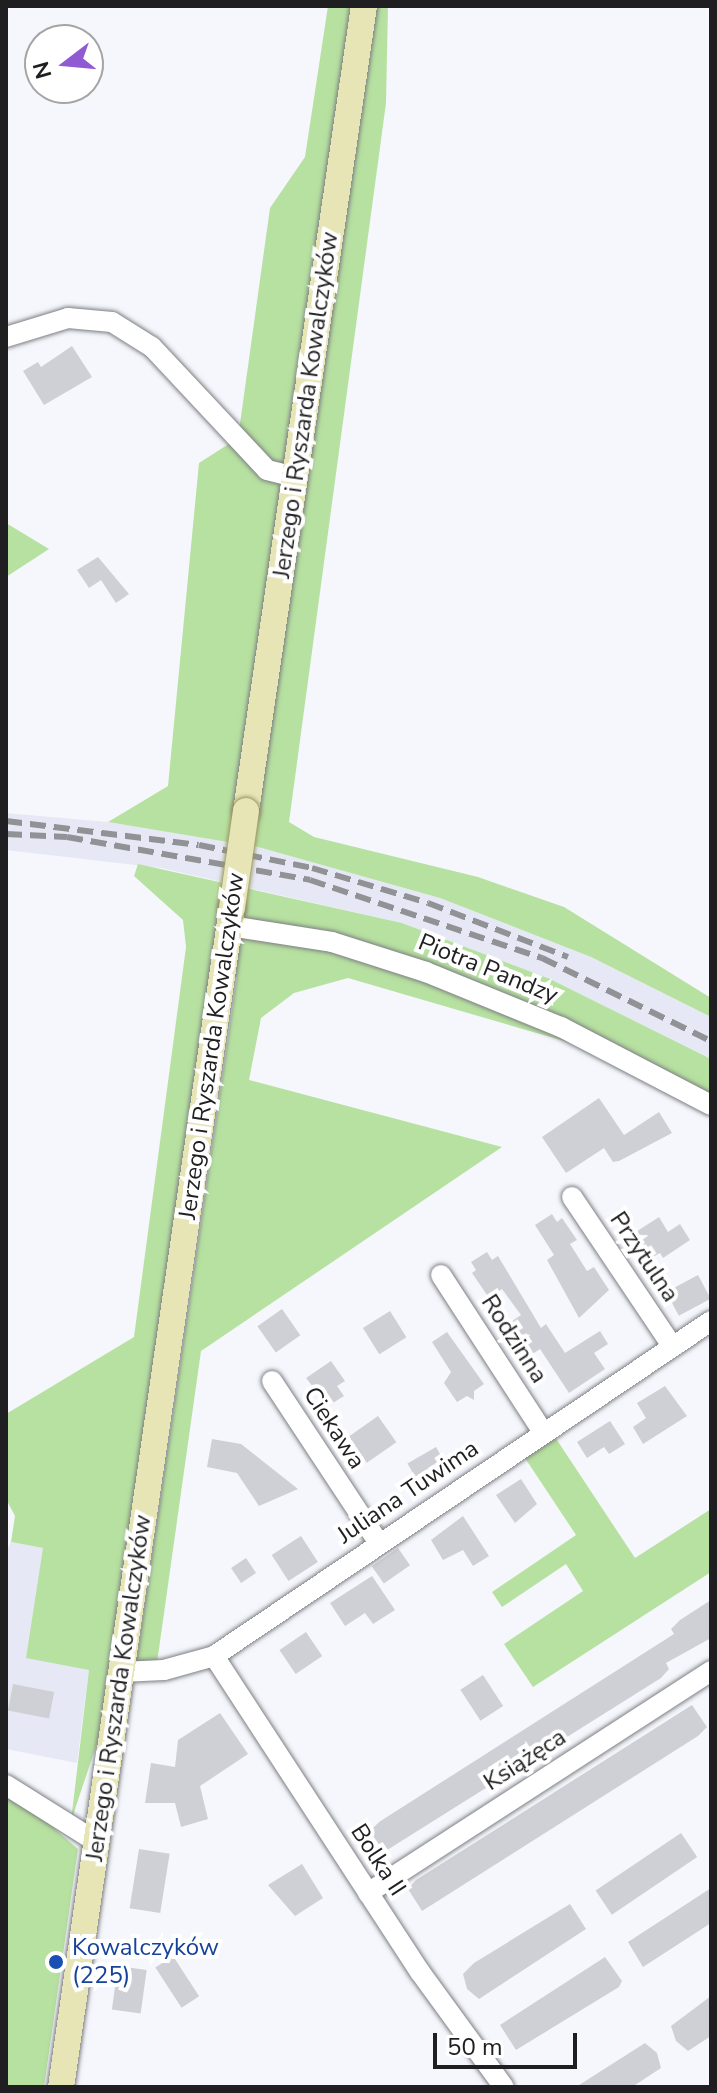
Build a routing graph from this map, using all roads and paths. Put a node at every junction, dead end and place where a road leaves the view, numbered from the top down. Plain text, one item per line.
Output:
1 (364, 6) edge
2 (6, 337) edge
3 (296, 477) junction
4 (231, 917) junction
5 (711, 1105) edge
6 (572, 1197) dead end
7 (441, 1275) dead end
8 (711, 1321) edge
9 (672, 1346) junction
10 (272, 1381) dead end
11 (543, 1432) junction
12 (379, 1543) junction
13 (214, 1656) junction
14 (711, 1671) edge
15 (121, 1672) junction
16 (6, 1785) edge
17 (97, 1842) junction
18 (368, 1893) junction
19 (61, 2087) edge
20 (504, 2087) edge

1 - 3 main road, Jerzego i Ryszarda Kowalczyków
2 - 3 street
3 - 4 main road, Jerzego i Ryszarda Kowalczyków, bridge
4 - 5 street, Piotra Pandzy
4 - 15 main road, Jerzego i Ryszarda Kowalczyków
6 - 9 street, Przytulna
7 - 11 street, Rodzinna
8 - 9 street, Juliana Tuwima
9 - 11 street, Juliana Tuwima
10 - 12 street, Ciekawa
11 - 12 street, Juliana Tuwima
12 - 13 street, Juliana Tuwima
13 - 15 street, Juliana Tuwima
13 - 18 street, Bolka II
14 - 18 street, Książęca
15 - 17 main road, Jerzego i Ryszarda Kowalczyków
16 - 17 street
17 - 19 main road, Jerzego i Ryszarda Kowalczyków
18 - 20 street, Bolka II

